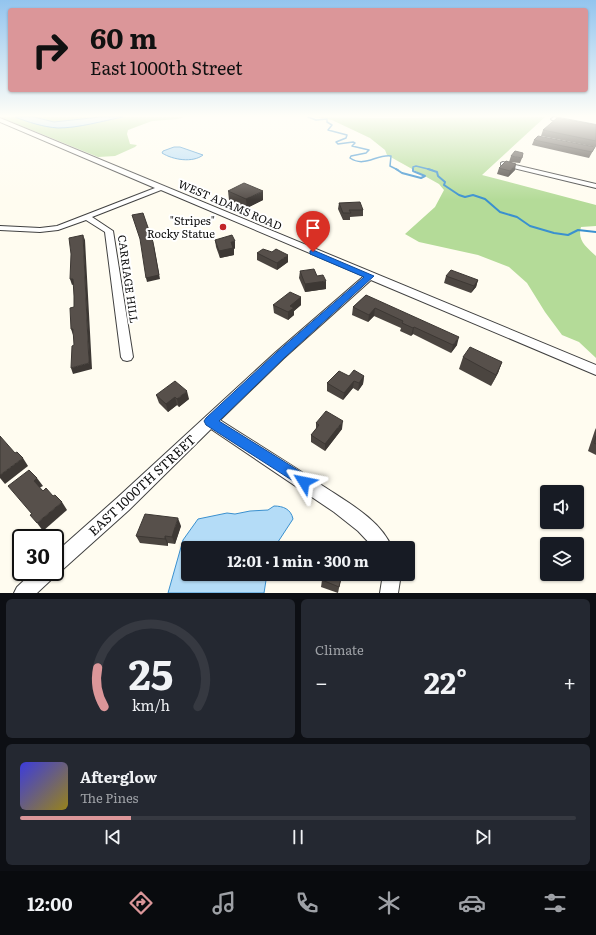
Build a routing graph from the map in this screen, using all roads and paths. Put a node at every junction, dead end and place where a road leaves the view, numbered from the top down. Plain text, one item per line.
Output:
1 (59, 145) edge
2 (503, 164) edge
3 (157, 186) junction
4 (596, 186) edge
5 (86, 217) junction
6 (0, 228) edge
7 (370, 276) junction
8 (127, 358) dead end
9 (596, 370) edge
10 (210, 421) junction
11 (379, 541) edge
12 (64, 557) edge
13 (37, 581) edge
14 (391, 581) edge
15 (23, 593) edge
16 (389, 593) edge

1 - 3 street, WEST ADAMS ROAD
2 - 4 street
3 - 5 street
3 - 7 street, WEST ADAMS ROAD
5 - 6 street
5 - 8 street, CARRIAGE HILL
7 - 9 street, WEST ADAMS ROAD
7 - 10 street, EAST 1000TH STREET
10 - 11 street
10 - 12 street, EAST 1000TH STREET
13 - 15 street
14 - 16 street

